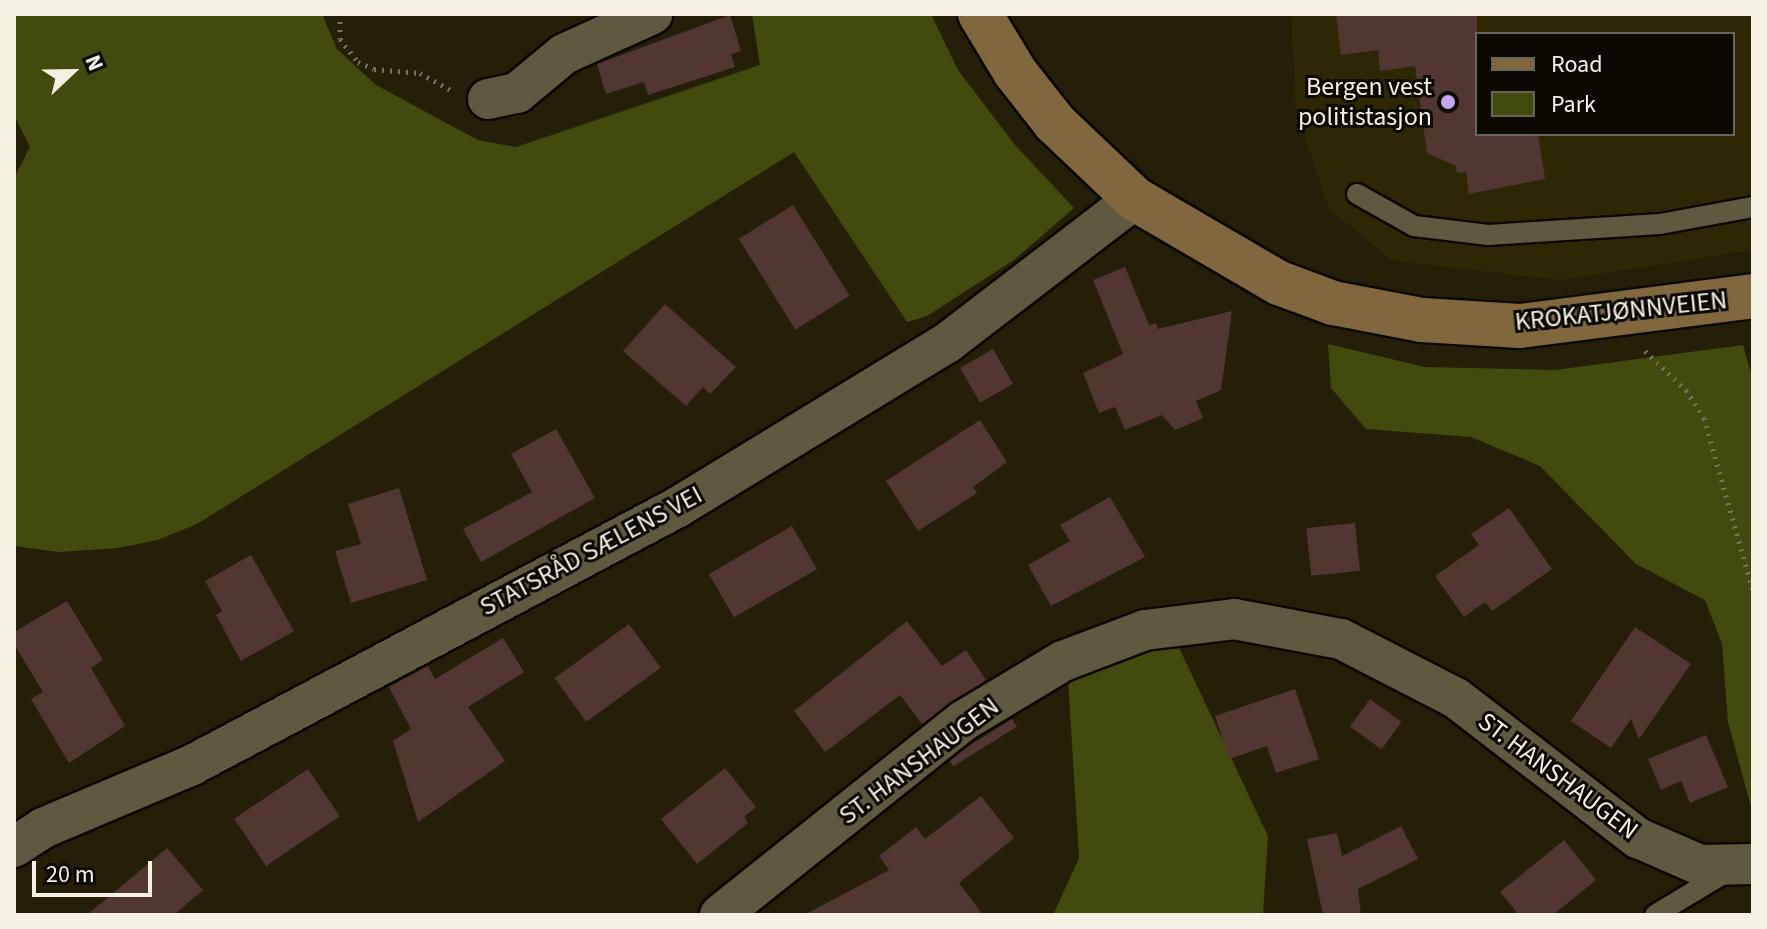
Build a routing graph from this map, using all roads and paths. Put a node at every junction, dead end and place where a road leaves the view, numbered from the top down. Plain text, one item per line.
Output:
1 (340, 14) edge
2 (652, 14) edge
3 (980, 14) edge
4 (488, 99) joint
5 (1357, 194) dead end
6 (1135, 199) junction
7 (1753, 207) edge
8 (1753, 296) edge
9 (1617, 316) junction
10 (1753, 591) edge
11 (14, 847) edge
12 (1744, 865) edge
13 (720, 915) edge
14 (1655, 915) edge

1 - 4 path
2 - 4 street
3 - 6 main road, KROKATJØNNVEIEN
5 - 7 lane
6 - 9 main road, KROKATJØNNVEIEN
6 - 11 street, STATSRÅD SÆLENS VEI
8 - 9 main road, KROKATJØNNVEIEN
9 - 10 path
12 - 13 street, ST. HANSHAUGEN
12 - 14 lane, ST. HANSHAUGEN

